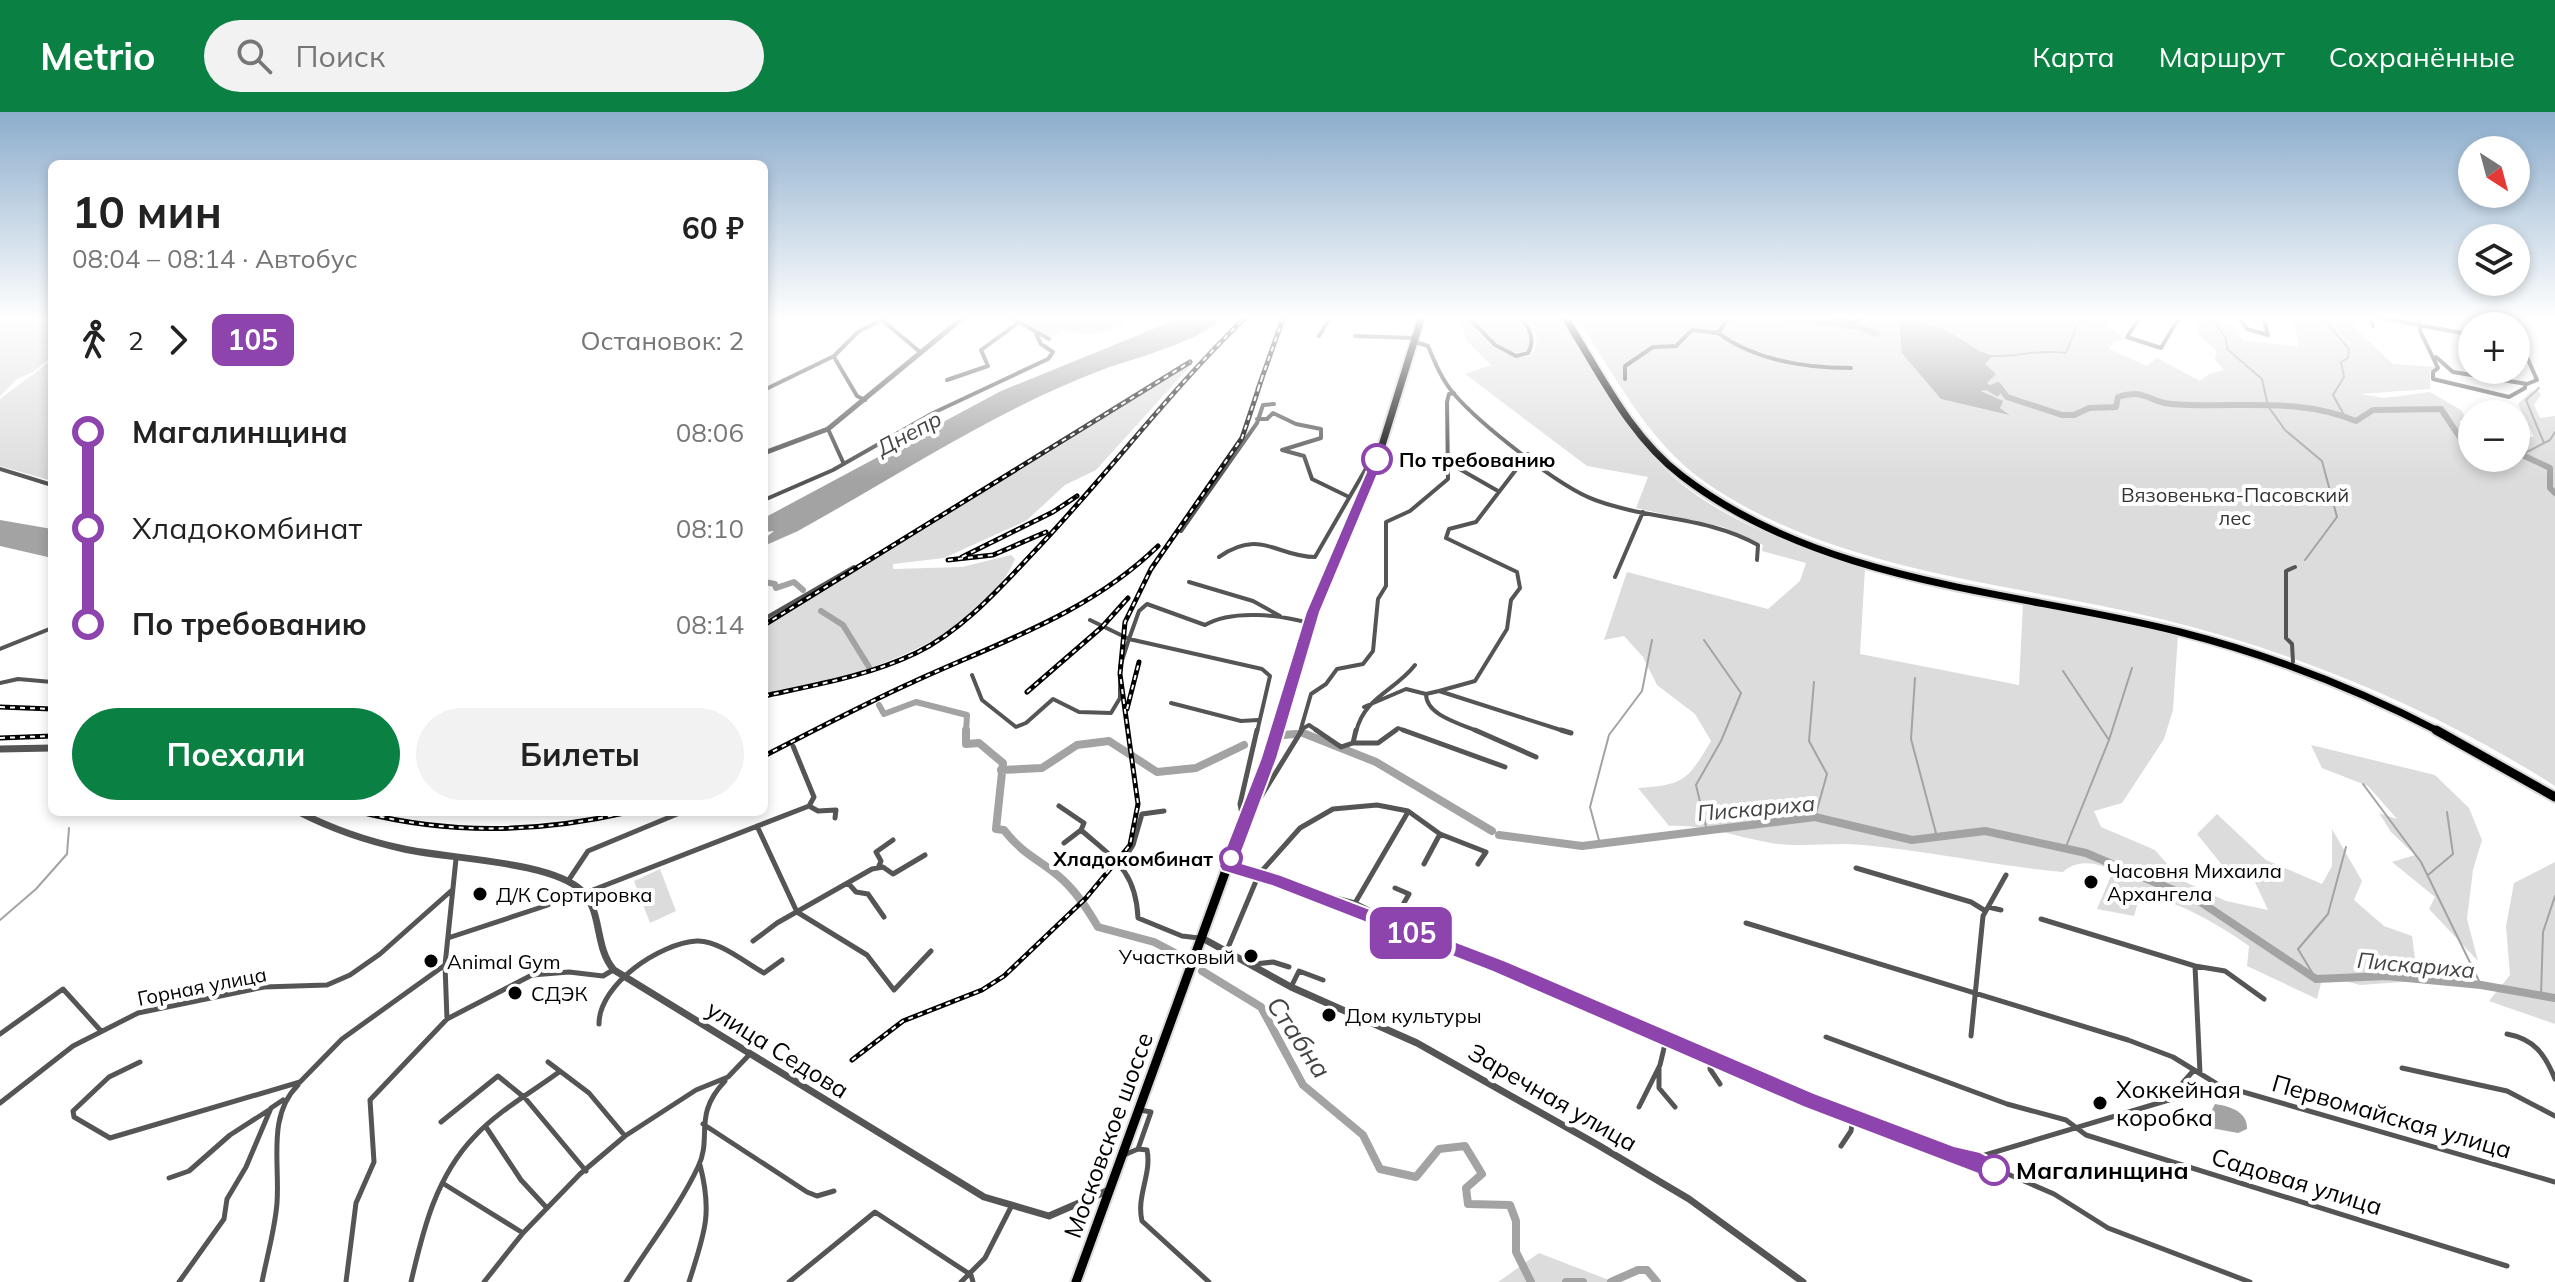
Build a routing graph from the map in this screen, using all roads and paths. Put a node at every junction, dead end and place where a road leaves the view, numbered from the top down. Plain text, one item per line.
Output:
1 (804, 371) edge
2 (842, 371) edge
3 (899, 371) edge
4 (975, 371) edge
5 (1020, 371) edge
6 (1406, 371) edge
7 (1442, 371) edge
8 (1600, 371) edge
9 (1603, 371) edge
10 (1625, 371) edge
11 (2435, 371) edge
12 (1625, 379) dead end
13 (947, 380) dead end
14 (2525, 384) edge
15 (768, 388) edge
16 (1454, 393) junction
17 (865, 400) junction
18 (1274, 404) dead end
19 (1257, 419) junction
20 (828, 429) junction
21 (768, 452) edge
22 (1528, 454) junction
23 (843, 462) junction
24 (1376, 463) junction
25 (1449, 463) junction
26 (0, 469) edge
27 (48, 484) edge
28 (1498, 491) junction
29 (1347, 496) junction
30 (768, 498) edge
31 (1643, 512) junction
32 (1181, 531) dead end
33 (1219, 557) dead end
34 (1757, 560) dead end
35 (854, 567) dead end
36 (2295, 567) dead end
37 (1615, 577) dead end
38 (1189, 582) dead end
39 (768, 617) edge
40 (1281, 617) junction
41 (1090, 620) dead end
42 (1309, 623) junction
43 (48, 630) edge
44 (1131, 639) junction
45 (0, 649) edge
46 (2293, 662) junction
47 (1415, 665) dead end
48 (972, 675) dead end
49 (48, 682) edge
50 (0, 683) edge
51 (1439, 691) junction
52 (1426, 694) junction
53 (1171, 703) dead end
54 (1364, 707) junction
55 (1258, 720) junction
56 (1302, 729) junction
57 (1571, 733) dead end
58 (1353, 743) junction
59 (793, 746) dead end
60 (48, 748) edge
61 (0, 749) edge
62 (1536, 757) dead end
63 (1505, 767) dead end
64 (2555, 794) edge
65 (809, 806) junction
66 (1059, 806) dead end
67 (1164, 811) dead end
68 (1408, 811) junction
69 (309, 816) edge
70 (672, 816) edge
71 (1247, 816) junction
72 (835, 818) dead end
73 (757, 826) junction
74 (1081, 830) junction
75 (1440, 834) junction
76 (893, 840) dead end
77 (1064, 843) dead end
78 (925, 855) dead end
79 (456, 859) junction
80 (1121, 864) junction
81 (1424, 864) dead end
82 (1478, 864) dead end
83 (1228, 866) junction
84 (878, 868) junction
85 (1856, 868) dead end
86 (1259, 874) junction
87 (2006, 875) dead end
88 (568, 881) junction
89 (848, 883) junction
90 (1395, 888) dead end
91 (452, 890) junction
92 (1302, 891) junction
93 (582, 894) junction
94 (1355, 903) junction
95 (548, 905) dead end
96 (1986, 908) junction
97 (2001, 910) dead end
98 (797, 912) junction
99 (884, 917) dead end
100 (2041, 919) dead end
101 (1375, 920) junction
102 (1746, 923) dead end
103 (1391, 926) junction
104 (448, 938) junction
105 (753, 941) dead end
106 (1201, 941) junction
107 (1227, 950) junction
108 (931, 951) dead end
109 (782, 960) dead end
110 (445, 965) junction
111 (1252, 965) junction
112 (2195, 966) junction
113 (1289, 967) dead end
114 (614, 970) junction
115 (623, 975) junction
116 (1323, 980) dead end
117 (1291, 987) junction
118 (1974, 994) junction
119 (2264, 999) dead end
120 (447, 1019) junction
121 (599, 1024) dead end
122 (100, 1030) junction
123 (0, 1034) edge
124 (2507, 1034) dead end
125 (1971, 1036) dead end
126 (1826, 1037) dead end
127 (1666, 1040) junction
128 (750, 1055) junction
129 (1711, 1059) junction
130 (140, 1062) dead end
131 (548, 1062) dead end
132 (1660, 1065) junction
133 (2402, 1068) dead end
134 (559, 1072) junction
135 (2197, 1072) junction
136 (728, 1077) junction
137 (2555, 1079) edge
138 (300, 1082) junction
139 (1720, 1084) dead end
140 (2219, 1085) junction
141 (525, 1098) junction
142 (2170, 1098) junction
143 (283, 1100) junction
144 (0, 1103) edge
145 (1639, 1107) dead end
146 (1675, 1107) dead end
147 (271, 1108) junction
148 (1138, 1109) junction
149 (2555, 1116) edge
150 (1853, 1117) junction
151 (441, 1122) dead end
152 (703, 1124) junction
153 (486, 1126) junction
154 (2077, 1129) junction
155 (625, 1136) junction
156 (1841, 1146) dead end
157 (1138, 1149) junction
158 (1121, 1155) junction
159 (1973, 1159) junction
160 (700, 1164) junction
161 (586, 1171) junction
162 (169, 1178) dead end
163 (2555, 1182) edge
164 (444, 1184) junction
165 (1109, 1190) junction
166 (834, 1191) dead end
167 (546, 1207) junction
168 (1011, 1207) junction
169 (523, 1233) junction
170 (2507, 1266) dead end
171 (972, 1279) edge
172 (179, 1282) edge
173 (262, 1282) edge
174 (346, 1282) edge
175 (411, 1282) edge
176 (484, 1282) edge
177 (626, 1282) edge
178 (689, 1282) edge
179 (789, 1282) edge
180 (961, 1282) edge
181 (1076, 1282) edge
182 (1209, 1282) edge
183 (1803, 1282) edge
184 (2250, 1282) edge

1 - 15 street
2 - 17 street
3 - 17 street
4 - 13 street
5 - 23 street
6 - 24 main road
7 - 16 street
8 - 64 main road
9 - 46 main road
10 - 12 street
11 - 14 street
16 - 22 street
16 - 25 street
17 - 20 street
18 - 19 street
19 - 29 street
19 - 32 street
20 - 21 street
20 - 23 street
22 - 28 street
22 - 31 street
23 - 30 street
24 - 29 street
24 - 42 main road
25 - 28 street
25 - 56 street
26 - 27 street
28 - 51 street
29 - 33 street
31 - 34 street
31 - 37 street
35 - 39 street
36 - 46 street
38 - 40 street
40 - 42 street
40 - 44 street
41 - 44 street
42 - 71 main road
43 - 45 street
44 - 48 street
44 - 55 street
46 - 64 main road
47 - 54 street
49 - 50 street
51 - 52 street
51 - 57 street
52 - 54 street
52 - 62 street
53 - 55 street
54 - 58 street
55 - 71 street
56 - 58 street
56 - 71 street
58 - 63 street
59 - 65 street
60 - 61 street
65 - 72 street
65 - 73 street
66 - 74 street
67 - 80 street
68 - 75 street
68 - 86 street
68 - 94 street
69 - 79 street
70 - 88 street
71 - 83 main road
73 - 93 street
73 - 98 street
74 - 77 street
74 - 80 street
75 - 81 street
75 - 82 street
76 - 84 street
78 - 84 street
79 - 88 street
79 - 91 street
80 - 106 street
83 - 86 street
83 - 106 main road
84 - 89 street
85 - 96 street
86 - 92 street
86 - 107 street
87 - 96 street
88 - 93 street
89 - 98 street
89 - 99 street
90 - 103 street
91 - 104 street
91 - 122 street, Горная улица
92 - 94 street
92 - 101 street
93 - 114 street
94 - 101 street
95 - 104 street
96 - 97 street
96 - 118 street
98 - 105 street
98 - 108 street
100 - 112 street
101 - 103 street
102 - 118 street, Первомайская улица
103 - 127 street
104 - 110 street
106 - 107 street, Заречная улица
106 - 148 main road, Московское шоссе
107 - 111 street, Заречная улица
109 - 115 street
110 - 120 street
110 - 138 street
111 - 113 street
111 - 117 street, Заречная улица
112 - 119 street
112 - 135 street
114 - 115 street, улица Седова
114 - 120 street
115 - 121 street
115 - 128 street, улица Седова
116 - 117 street
117 - 183 street, Заречная улица
118 - 125 street
118 - 135 street, Первомайская улица
120 - 174 street
122 - 123 street
122 - 144 street, Горная улица
124 - 137 street
126 - 154 street, Садовая улица
127 - 129 street
127 - 132 street
128 - 136 street
128 - 168 street, улица Седова
129 - 139 street
129 - 150 street
130 - 138 street
131 - 134 street
132 - 145 street
132 - 146 street
133 - 149 street
134 - 141 street
134 - 155 street
135 - 140 street, Первомайская улица
135 - 142 street
136 - 152 street
136 - 155 street
138 - 143 street
140 - 142 street
140 - 163 street, Первомайская улица
141 - 151 street
141 - 153 street
141 - 161 street
142 - 154 street
143 - 147 street
143 - 173 street
147 - 162 street
147 - 172 street
148 - 157 street
148 - 158 main road, Московское шоссе
150 - 156 street
150 - 159 street
152 - 160 street
152 - 166 street
153 - 164 street
153 - 167 street
154 - 159 street
154 - 170 street, Садовая улица
155 - 161 street
157 - 158 street
157 - 182 street
158 - 165 main road, Московское шоссе
159 - 184 street
160 - 177 street
160 - 178 street
161 - 167 street
164 - 169 street
164 - 175 street
165 - 168 street, улица Седова
165 - 181 main road, Московское шоссе
167 - 169 street
168 - 171 street
169 - 176 street
171 - 179 street
171 - 180 street

